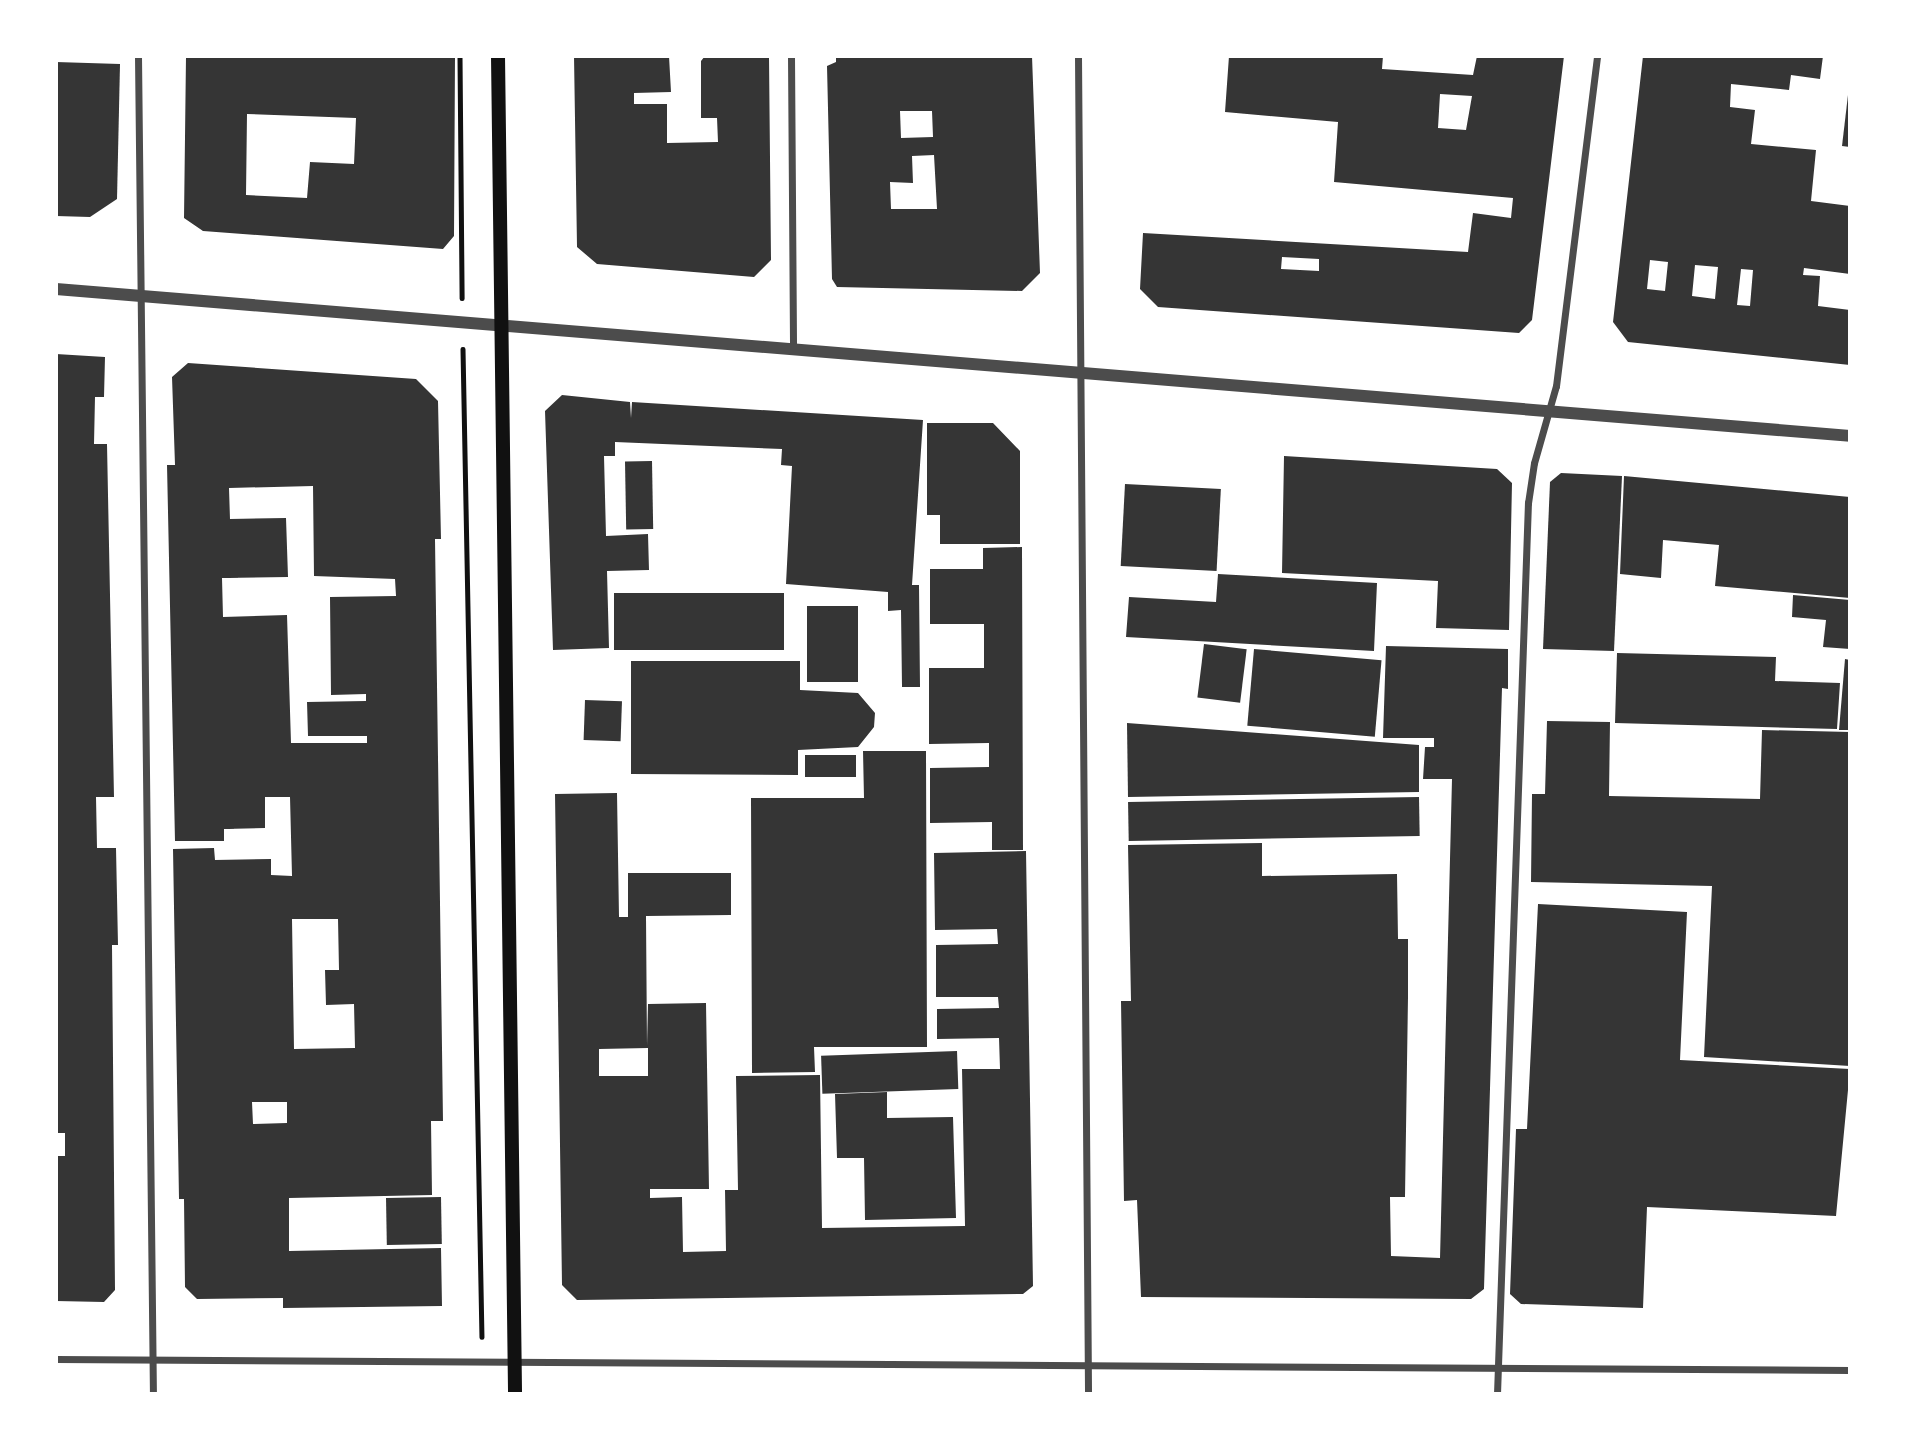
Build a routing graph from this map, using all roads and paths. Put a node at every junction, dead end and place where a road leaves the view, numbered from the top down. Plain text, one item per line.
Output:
1 (138, 56) edge
2 (460, 56) edge
3 (498, 56) edge
4 (791, 56) edge
5 (1078, 56) edge
6 (1597, 56) edge
7 (56, 289) edge
8 (137, 295) junction
9 (463, 320) junction
10 (502, 323) junction
11 (793, 346) junction
12 (1082, 371) junction
13 (1549, 412) junction
14 (1850, 436) edge
15 (56, 1359) edge
16 (152, 1359) junction
17 (482, 1359) junction
18 (515, 1360) junction
19 (1088, 1364) junction
20 (1499, 1367) junction
21 (1850, 1370) edge
22 (153, 1394) edge
23 (515, 1394) edge
24 (1088, 1394) edge
25 (1497, 1394) edge

1 - 8 street
2 - 9 path
3 - 10 main road
4 - 11 street
5 - 12 street
6 - 13 street
7 - 8 street
8 - 9 street
8 - 16 street
9 - 10 street
9 - 17 path
10 - 11 street
10 - 18 main road
11 - 12 street
12 - 13 street
12 - 19 street
13 - 14 street
13 - 20 street
15 - 16 street
16 - 17 street
16 - 22 street
17 - 18 street
18 - 19 street
18 - 23 main road
19 - 20 street
19 - 24 street
20 - 21 street
20 - 25 street

